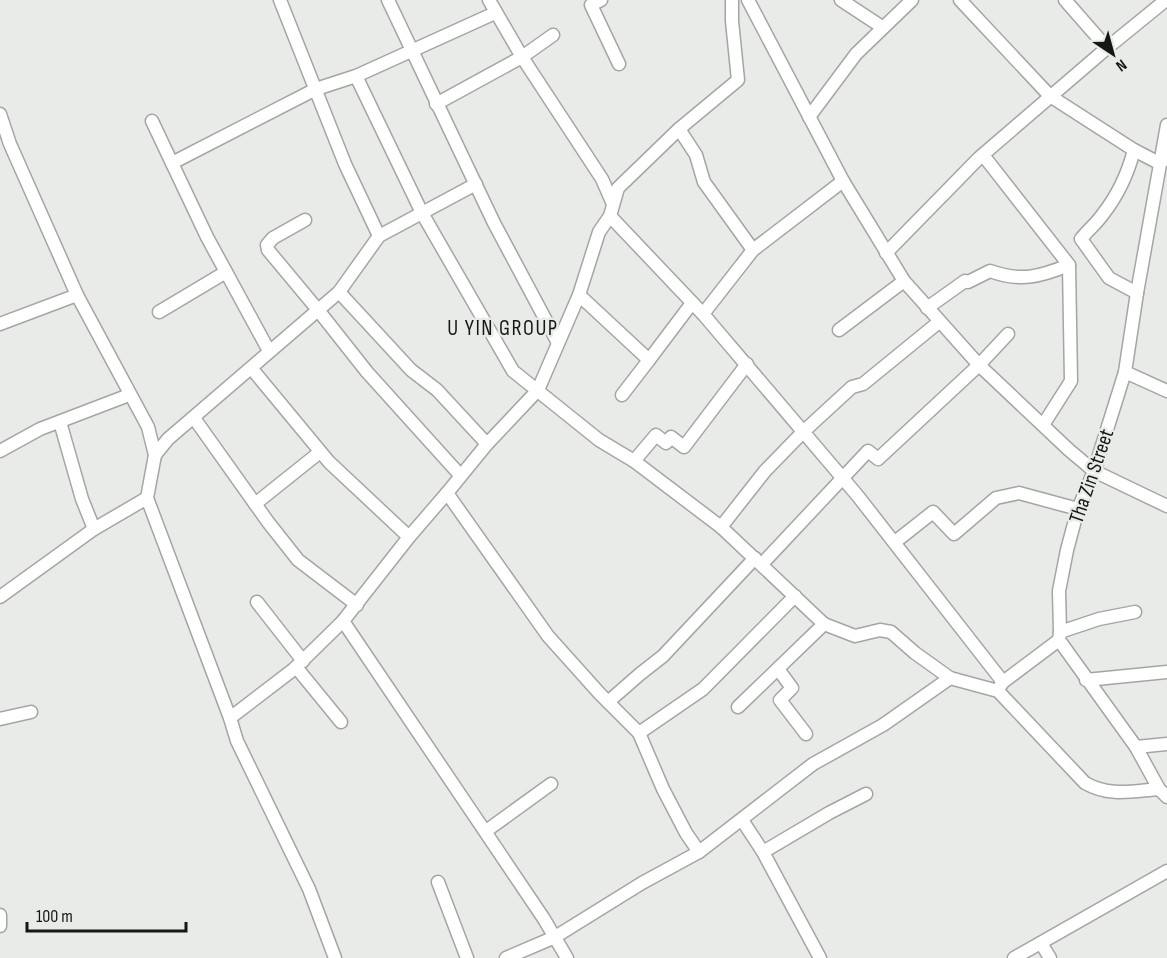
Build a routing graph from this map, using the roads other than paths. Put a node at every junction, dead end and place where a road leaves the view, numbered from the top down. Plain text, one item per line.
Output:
1 (280, 0) edge
2 (388, 0) edge
3 (489, 0) edge
4 (601, 0) edge
5 (732, 0) edge
6 (748, 0) edge
7 (841, 0) edge
8 (912, 0) edge
9 (960, 0) edge
10 (1065, 0) edge
11 (1166, 0) edge
12 (495, 13) junction
13 (882, 27) junction
14 (553, 35) dead end
15 (1107, 48) junction
16 (412, 51) junction
17 (522, 57) junction
18 (619, 64) dead end
19 (356, 76) junction
20 (316, 89) junction
21 (1050, 96) junction
22 (436, 104) junction
23 (0, 114) edge
24 (809, 117) junction
25 (152, 121) dead end
26 (1167, 125) edge
27 (679, 129) junction
28 (5, 146) edge
29 (1134, 150) junction
30 (983, 155) junction
31 (1163, 161) edge
32 (172, 163) junction
33 (843, 181) junction
34 (476, 184) junction
35 (611, 210) junction
36 (422, 213) junction
37 (305, 220) dead end
38 (379, 236) junction
39 (753, 250) junction
40 (886, 254) junction
41 (1069, 265) junction
42 (226, 272) junction
43 (904, 281) junction
44 (339, 292) junction
45 (1137, 293) junction
46 (77, 295) junction
47 (579, 295) junction
48 (692, 303) junction
49 (927, 308) junction
50 (318, 310) junction
51 (159, 312) dead end
52 (703, 314) junction
53 (939, 322) junction
54 (0, 324) edge
55 (839, 330) dead end
56 (1008, 334) dead end
57 (558, 343) junction
58 (269, 351) junction
59 (649, 360) junction
60 (747, 364) junction
61 (979, 365) junction
62 (252, 369) junction
63 (1125, 372) junction
64 (538, 390) junction
65 (1167, 391) edge
66 (129, 395) junction
67 (622, 395) dead end
68 (194, 418) junction
69 (60, 422) junction
70 (1043, 425) junction
71 (147, 427) junction
72 (803, 432) junction
73 (168, 439) junction
74 (487, 444) junction
75 (0, 451) edge
76 (320, 452) junction
77 (155, 455) junction
78 (634, 461) junction
79 (1094, 471) junction
80 (460, 475) junction
81 (842, 478) junction
82 (447, 493) junction
83 (147, 498) junction
84 (255, 504) junction
85 (1167, 506) edge
86 (1078, 509) junction
87 (721, 527) junction
88 (94, 529) junction
89 (409, 537) junction
90 (895, 542) junction
91 (758, 561) junction
92 (795, 596) junction
93 (0, 597) edge
94 (257, 602) dead end
95 (357, 605) junction
96 (1135, 612) dead end
97 (343, 621) junction
98 (824, 624) junction
99 (1060, 636) junction
100 (300, 664) junction
101 (778, 669) junction
102 (1167, 672) edge
103 (950, 678) junction
104 (1086, 680) junction
105 (1000, 686) junction
106 (608, 702) junction
107 (738, 707) dead end
108 (31, 712) dead end
109 (230, 718) junction
110 (0, 719) edge
111 (341, 722) dead end
112 (639, 733) junction
113 (806, 734) dead end
114 (1167, 744) edge
115 (1136, 747) junction
116 (552, 784) dead end
117 (1163, 793) edge
118 (866, 794) dead end
119 (742, 820) junction
120 (486, 831) junction
121 (699, 852) junction
122 (763, 852) junction
123 (1167, 871) edge
124 (438, 882) dead end
125 (0, 915) edge
126 (0, 926) edge
127 (555, 937) junction
128 (1041, 943) junction
129 (335, 958) edge
130 (467, 958) edge
131 (506, 958) edge
132 (567, 958) edge
133 (820, 958) edge
134 (1014, 958) edge
135 (1050, 958) edge

1 - 20 street
2 - 16 street
3 - 12 street
4 - 18 street
5 - 27 street
6 - 24 street
7 - 13 street
8 - 13 street
9 - 21 street
10 - 15 street
11 - 15 street
12 - 16 street
12 - 17 street
13 - 24 street
14 - 17 street
15 - 21 street
16 - 19 street
16 - 22 street
17 - 22 street
17 - 35 street
19 - 20 street
19 - 36 street
20 - 32 street
20 - 38 street
21 - 29 street
21 - 30 street
22 - 34 street
23 - 28 street
24 - 33 street
25 - 32 street
26 - 31 street, Tha Zin Street
27 - 35 street
27 - 39 street
28 - 46 street
29 - 31 street
29 - 45 street
30 - 40 street
30 - 41 street
31 - 45 street, Tha Zin Street
32 - 42 street
33 - 39 street
33 - 40 street
34 - 36 street
34 - 57 street
35 - 47 street
35 - 48 street
36 - 38 street
36 - 64 street
37 - 50 street
38 - 44 street
39 - 52 street
40 - 43 street
41 - 49 street
41 - 70 street
42 - 51 street
42 - 58 street
43 - 49 street
43 - 55 street
44 - 50 street
44 - 74 street
45 - 63 street, Tha Zin Street
46 - 54 street
46 - 66 street
47 - 57 street
47 - 59 street
48 - 52 street
48 - 59 street
49 - 53 street
50 - 58 street
50 - 80 street
52 - 60 street
53 - 61 street
53 - 72 street
56 - 61 street
57 - 64 street
58 - 62 street
59 - 67 street
60 - 72 street
60 - 78 street
61 - 70 street
61 - 81 street
62 - 68 street
62 - 76 street
63 - 65 street
63 - 79 street, Tha Zin Street
64 - 74 street
64 - 78 street
66 - 69 street
66 - 71 street
68 - 73 street
68 - 84 street
69 - 75 street
69 - 88 street
70 - 79 street
71 - 73 street
71 - 77 street
72 - 81 street
72 - 87 street
73 - 77 street
74 - 80 street
76 - 84 street
76 - 89 street
77 - 83 street
78 - 87 street
79 - 85 street
79 - 86 street, Tha Zin Street
80 - 82 street
81 - 90 street
81 - 91 street
82 - 89 street
82 - 106 street
83 - 88 street
83 - 109 street
84 - 95 street
86 - 90 street
86 - 99 street, Tha Zin Street
87 - 91 street
88 - 93 street
89 - 95 street
90 - 105 street
91 - 92 street
91 - 106 street
92 - 98 street
92 - 112 street
94 - 100 street
95 - 97 street
96 - 99 street
97 - 100 street
97 - 120 street
98 - 101 street
98 - 103 street
99 - 104 street
99 - 105 street
100 - 109 street
100 - 111 street
101 - 107 street
101 - 113 street
102 - 104 street
103 - 105 street
103 - 119 street
104 - 115 street
105 - 117 street
106 - 112 street
108 - 110 street
109 - 129 street
112 - 121 street
114 - 115 street
115 - 117 street
116 - 120 street
118 - 122 street
119 - 121 street
119 - 122 street
120 - 127 street
121 - 127 street
122 - 133 street
123 - 128 street
124 - 130 street
125 - 126 street
127 - 131 street
127 - 132 street
128 - 134 street
128 - 135 street

